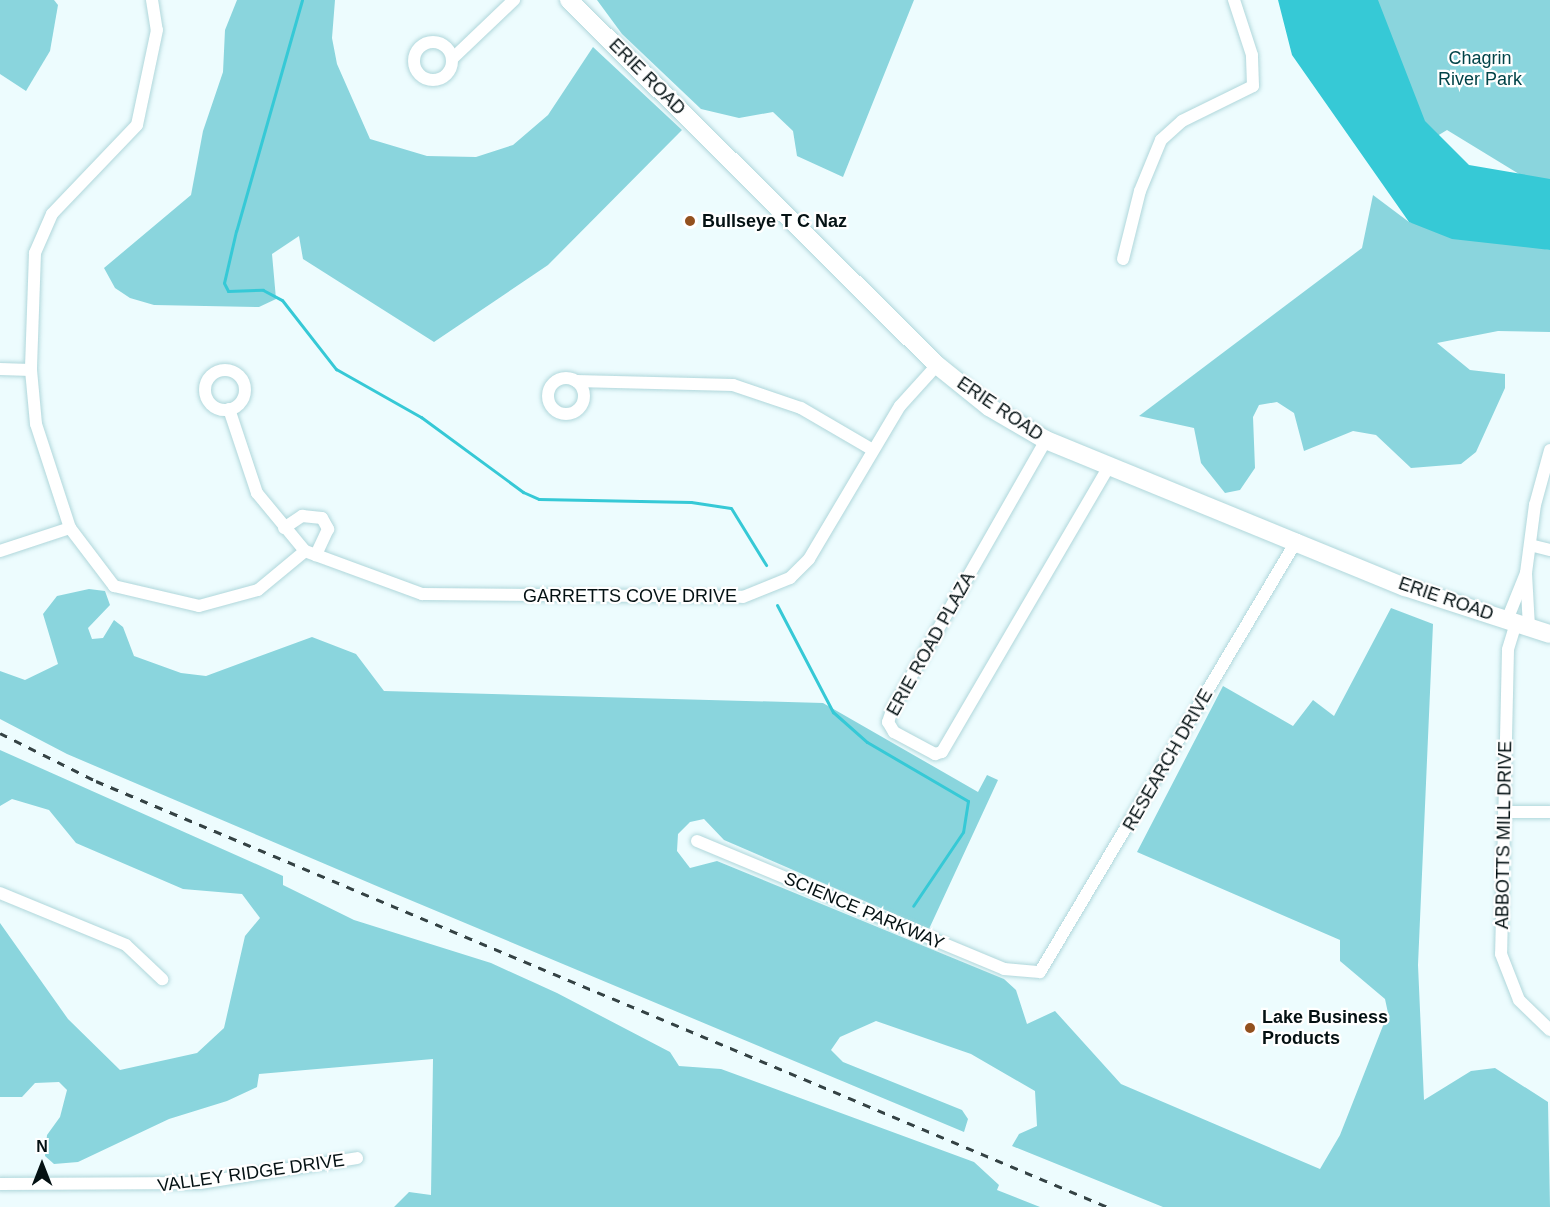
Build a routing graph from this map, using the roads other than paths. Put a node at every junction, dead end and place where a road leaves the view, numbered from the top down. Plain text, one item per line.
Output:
1 (152, 0) edge
2 (514, 0) edge
3 (569, 0) edge
4 (1234, 0) edge
5 (452, 59) dead end
6 (1123, 259) dead end
7 (937, 365) junction
8 (0, 369) edge
9 (31, 370) junction
10 (576, 381) dead end
11 (229, 410) dead end
12 (1046, 440) junction
13 (873, 450) junction
14 (1550, 450) edge
15 (1109, 465) junction
16 (70, 528) junction
17 (284, 528) junction
18 (1297, 540) junction
19 (1530, 545) junction
20 (0, 550) edge
21 (1550, 550) edge
22 (311, 553) junction
23 (1526, 573) junction
24 (1517, 623) junction
25 (1550, 634) edge
26 (1504, 812) junction
27 (1550, 812) edge
28 (697, 841) dead end
29 (0, 893) edge
30 (1033, 975) joint
31 (162, 979) dead end
32 (1550, 1030) edge
33 (357, 1158) dead end
34 (0, 1184) edge

1 - 9 street
2 - 5 street
3 - 7 street, ERIE ROAD
4 - 6 street
7 - 12 street, ERIE ROAD
7 - 13 street, GARRETTS COVE DRIVE
8 - 9 street
9 - 16 street
10 - 13 street
11 - 17 street
12 - 15 street, ERIE ROAD
12 - 15 street, ERIE ROAD PLAZA
13 - 22 street, GARRETTS COVE DRIVE
14 - 19 street
15 - 18 street, ERIE ROAD
16 - 20 street
16 - 22 street
17 - 22 street
17 - 22 street
18 - 24 street, ERIE ROAD
18 - 30 street, RESEARCH DRIVE
19 - 21 street
19 - 23 street
23 - 24 street
23 - 24 street
24 - 25 street, ERIE ROAD
24 - 26 street, ABBOTTS MILL DRIVE
26 - 27 street
26 - 32 street, ABBOTTS MILL DRIVE
28 - 30 street, SCIENCE PARKWAY
29 - 31 street
33 - 34 street, VALLEY RIDGE DRIVE

